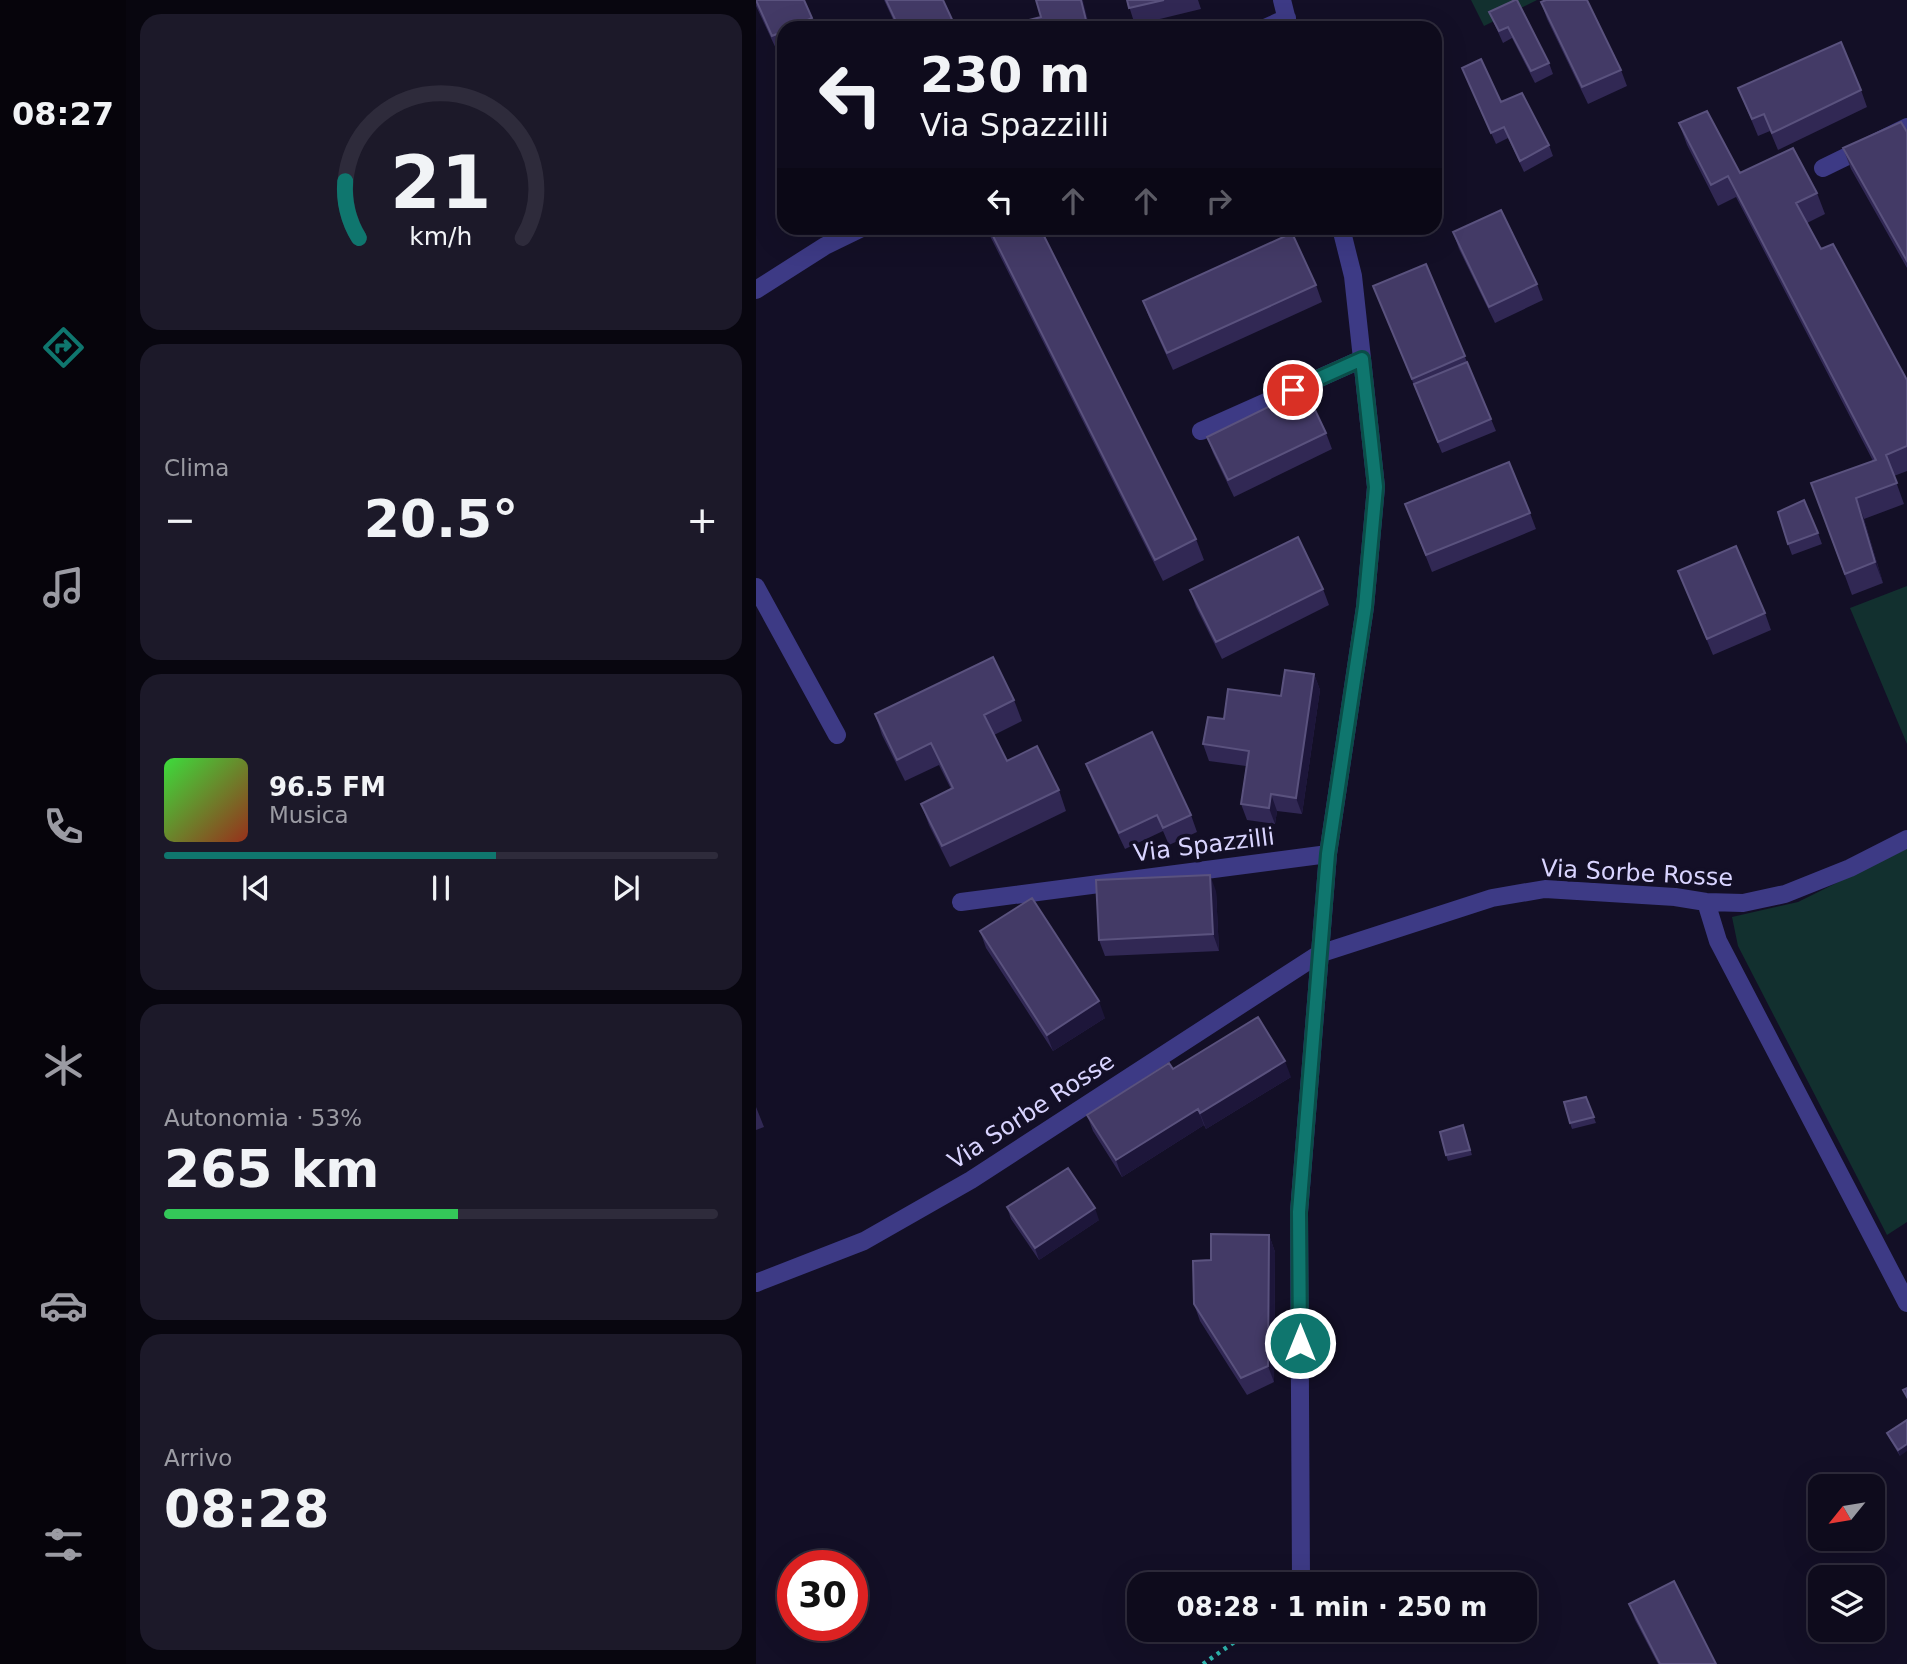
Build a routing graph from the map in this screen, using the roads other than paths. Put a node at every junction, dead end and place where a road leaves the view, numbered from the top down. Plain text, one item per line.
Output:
1 (1907, 127) edge
2 (1823, 168) dead end
3 (848, 235) edge
4 (1343, 235) edge
5 (756, 290) edge
6 (1362, 359) junction
7 (1201, 431) dead end
8 (756, 587) edge
9 (837, 735) dead end
10 (1907, 839) edge
11 (1328, 854) junction
12 (961, 902) dead end
13 (1706, 902) junction
14 (1319, 954) junction
15 (756, 1283) edge
16 (1907, 1303) edge
17 (1301, 1572) edge

1 - 2 street
3 - 5 street
4 - 6 street
6 - 7 street
6 - 11 street
8 - 9 street
10 - 13 street, Via Sorbe Rosse
11 - 12 street, Via Spazzilli
11 - 14 street
13 - 14 street, Via Sorbe Rosse
13 - 16 street
14 - 15 street, Via Sorbe Rosse
14 - 17 street

